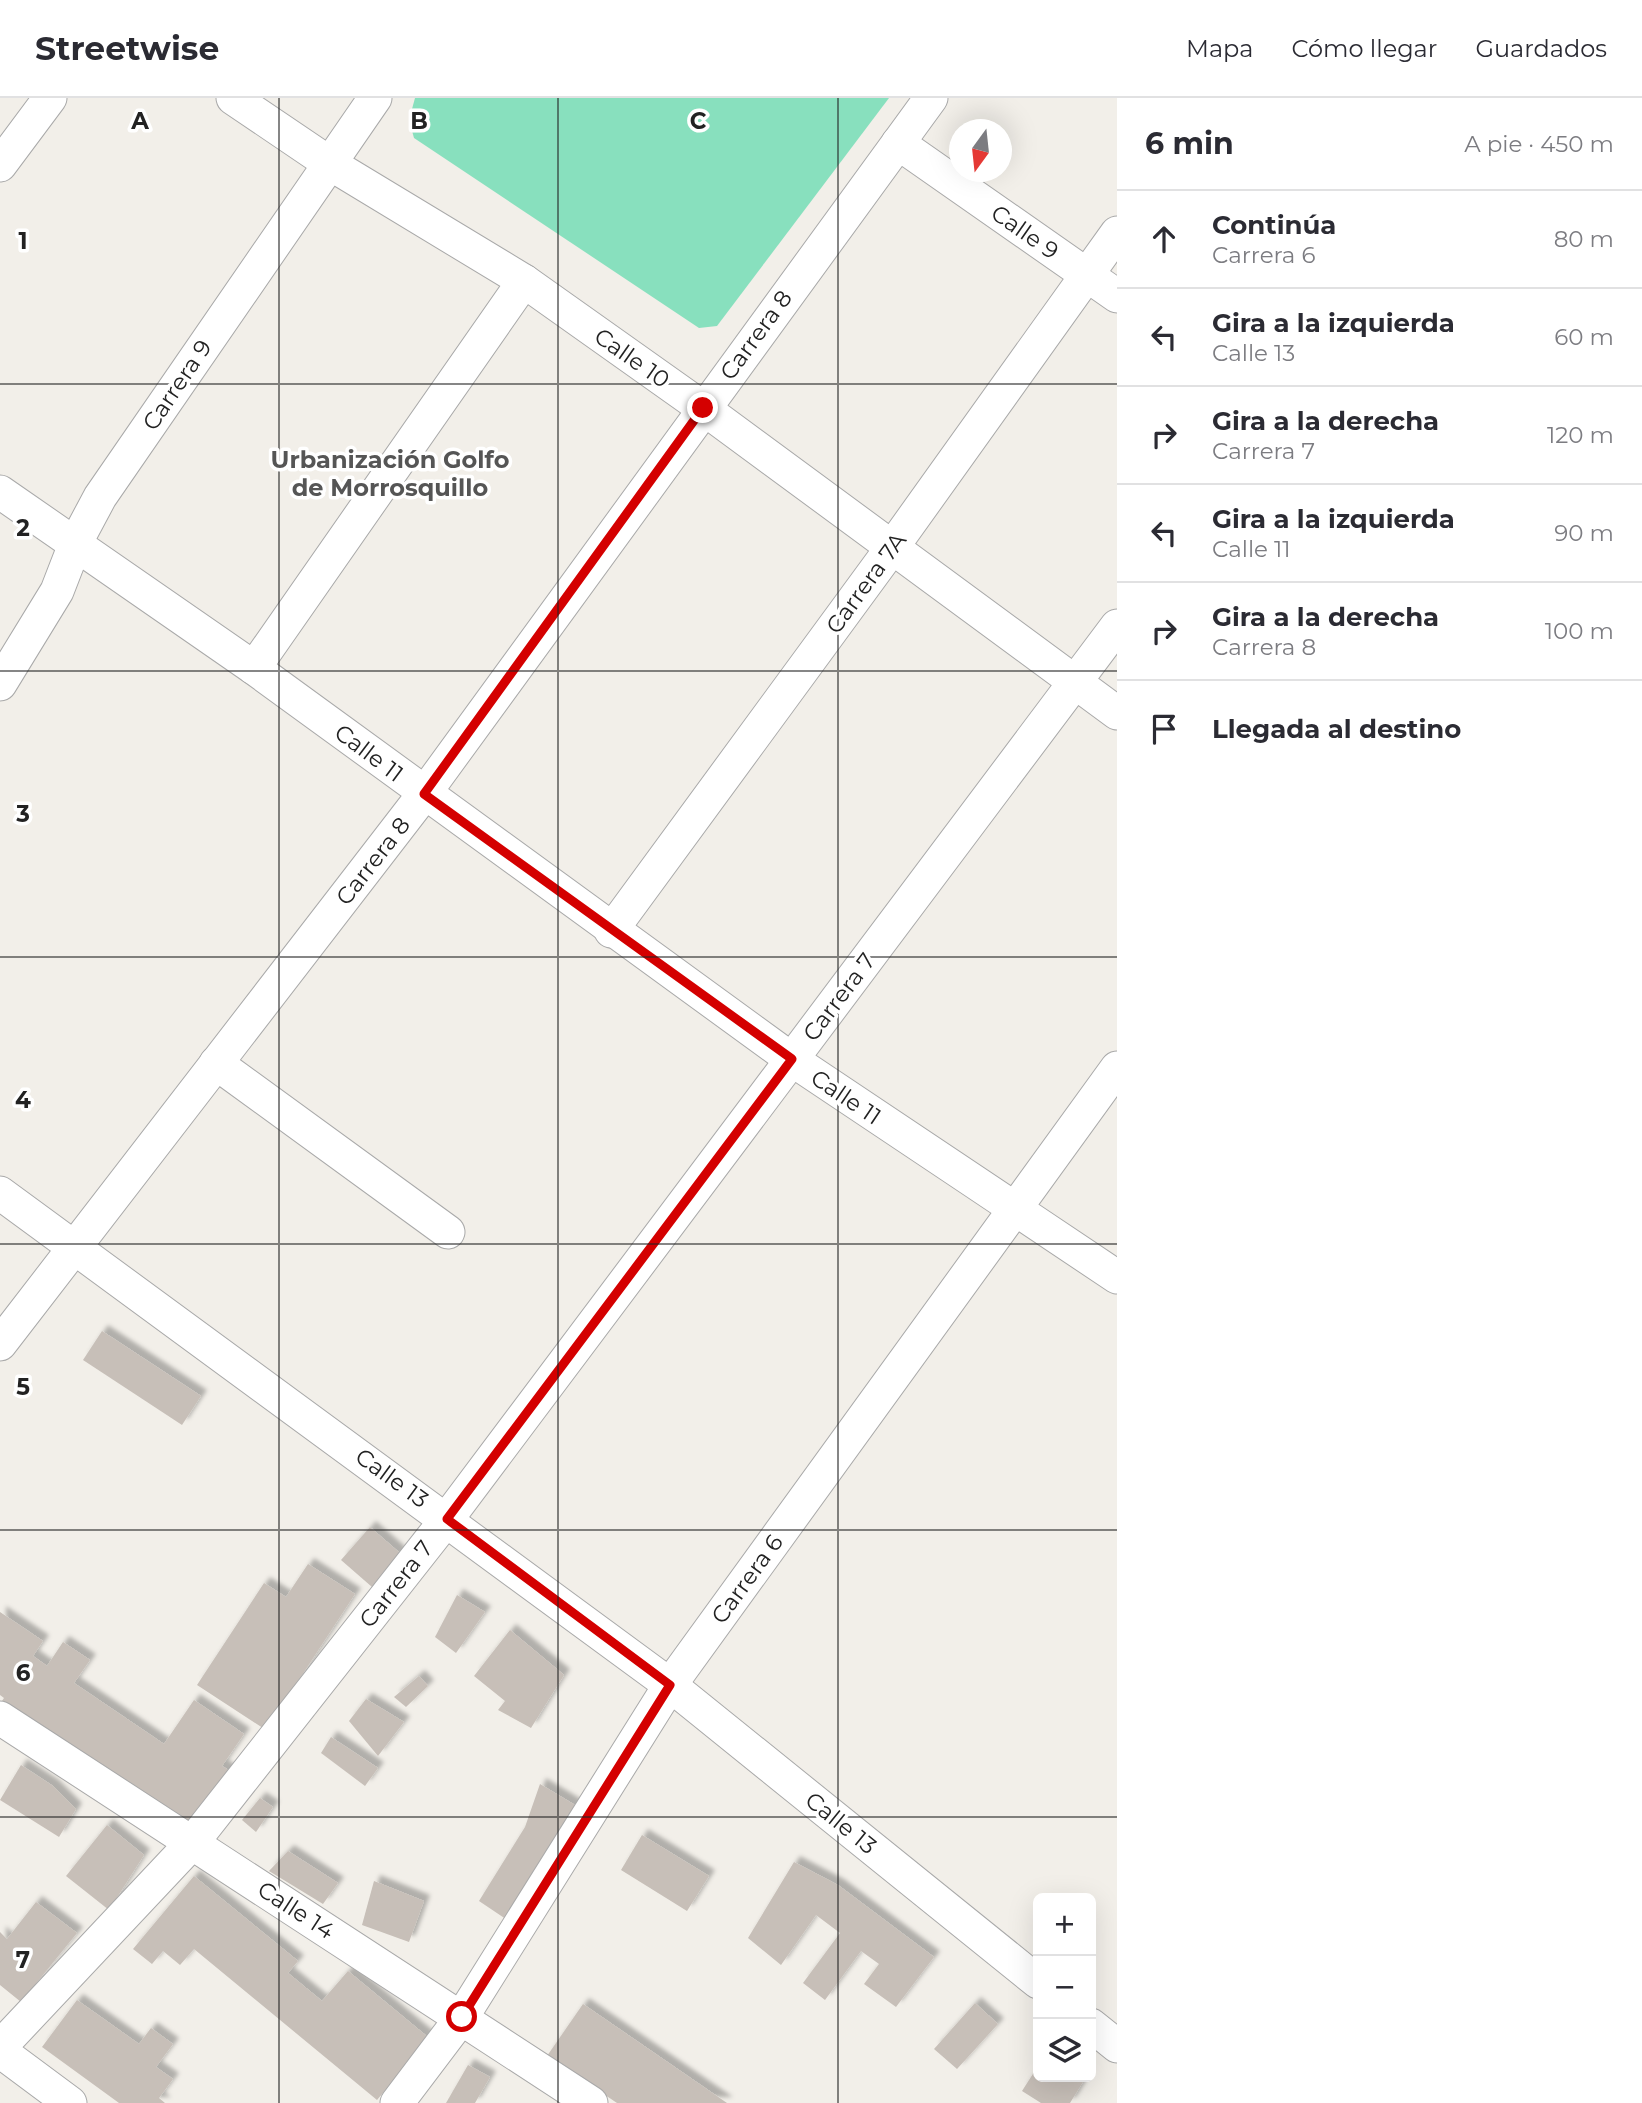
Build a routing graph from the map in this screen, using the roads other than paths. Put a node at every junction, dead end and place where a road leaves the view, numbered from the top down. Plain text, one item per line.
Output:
1 (50, 98) edge
2 (233, 98) edge
3 (374, 98) edge
4 (932, 98) edge
5 (898, 143) junction
6 (329, 163) junction
7 (0, 165) edge
8 (1117, 233) edge
9 (1087, 275) junction
10 (524, 281) junction
11 (1117, 296) edge
12 (703, 408) junction
13 (0, 492) edge
14 (76, 542) junction
15 (891, 549) junction
16 (1117, 626) edge
17 (254, 668) junction
18 (1075, 683) junction
19 (0, 684) edge
20 (1117, 713) edge
21 (424, 794) junction
22 (611, 931) junction
23 (792, 1059) junction
24 (216, 1063) junction
25 (1117, 1068) edge
26 (0, 1193) edge
27 (1014, 1211) junction
28 (449, 1232) dead end
29 (75, 1246) junction
30 (1117, 1277) edge
31 (0, 1344) edge
32 (447, 1519) junction
33 (670, 1685) junction
34 (0, 1718) edge
35 (192, 1843) junction
36 (1033, 1978) edge
37 (462, 2017) junction
38 (1096, 2029) edge
39 (1117, 2046) edge
40 (0, 2049) edge
41 (70, 2103) edge
42 (397, 2103) edge
43 (591, 2103) edge

1 - 7 street
2 - 6 street, Calle 10
3 - 6 street, Carrera 9
4 - 5 street, Carrera 8
5 - 9 street, Calle 9
5 - 12 street, Carrera 8
6 - 10 street, Calle 10
6 - 14 street, Carrera 9
8 - 9 street, Carrera 7A
9 - 11 street, Calle 9
9 - 15 street, Carrera 7A
10 - 12 street, Calle 10
10 - 17 street
12 - 15 street, Calle 10
12 - 21 street, Carrera 8
13 - 14 street, Calle 11
14 - 17 street, Calle 11
14 - 19 street, Carrera 9
15 - 18 street, Calle 10
15 - 22 street, Carrera 7A
16 - 18 street, Carrera 7
17 - 21 street, Calle 11
18 - 20 street, Calle 10
18 - 23 street, Carrera 7
21 - 22 street, Calle 11
21 - 24 street, Carrera 8
22 - 23 street, Calle 11
23 - 27 street, Calle 11
23 - 32 street, Carrera 7
24 - 28 street
24 - 29 street, Carrera 8
25 - 27 street, Carrera 6
26 - 29 street, Calle 13
27 - 30 street, Calle 11
27 - 33 street, Carrera 6
29 - 31 street, Carrera 8
29 - 32 street, Calle 13
32 - 33 street, Calle 13
32 - 35 street, Carrera 7
33 - 36 street, Calle 13
33 - 37 street, Carrera 6
34 - 35 street, Calle 14
35 - 37 street, Calle 14
35 - 40 street, Carrera 7
37 - 42 street, Carrera 6
37 - 43 street, Calle 14
38 - 39 street
40 - 41 street

